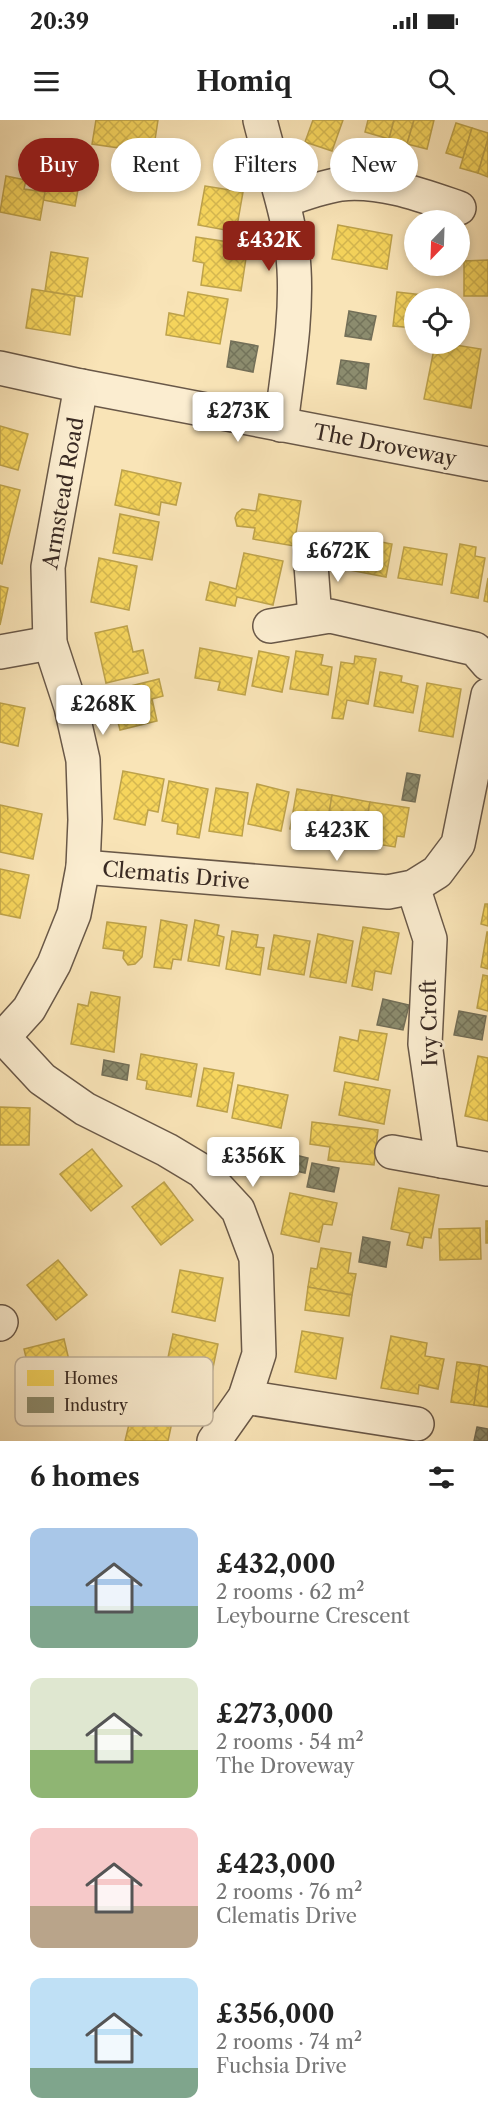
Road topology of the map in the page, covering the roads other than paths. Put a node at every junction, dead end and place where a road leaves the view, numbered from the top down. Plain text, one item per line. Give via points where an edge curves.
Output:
1 (260, 120) edge
2 (283, 201) junction
3 (438, 209) edge
4 (0, 368) edge
5 (81, 386) junction
6 (281, 425) junction
7 (488, 464) edge
8 (310, 552) dead end
9 (315, 618) junction
10 (270, 626) dead end
11 (50, 644) junction
12 (0, 651) edge
13 (488, 664) edge
14 (488, 695) edge
15 (84, 867) junction
16 (413, 887) junction
17 (2, 1039) edge
18 (392, 1152) dead end
19 (442, 1161) junction
20 (487, 1169) edge
21 (245, 1397) junction
22 (417, 1425) dead end
23 (372, 1429) edge
24 (214, 1441) edge

1 - 2 street
2 - 3 street via 340,184 359,184 389,186
2 - 6 street via 294,266 295,306
4 - 5 street, The Droveway
5 - 6 street, The Droveway
5 - 11 street, Armstead Road via 48,567
6 - 7 street, The Droveway
8 - 9 street
9 - 10 street
9 - 13 street via 330,616 476,649
11 - 12 street
11 - 15 street, Armstead Road via 71,707 82,760
14 - 16 street, Clematis Drive via 458,844 437,872
15 - 16 street, Clematis Drive via 388,892
15 - 17 street, Armstead Road via 74,914 54,964 29,1009
16 - 19 street, Ivy Croft via 430,939 425,1044
17 - 21 street via 42,1080 85,1109 202,1172 238,1210 256,1258 259,1306 259,1354
18 - 19 street
19 - 20 street
21 - 23 street
21 - 24 street
22 - 23 street

